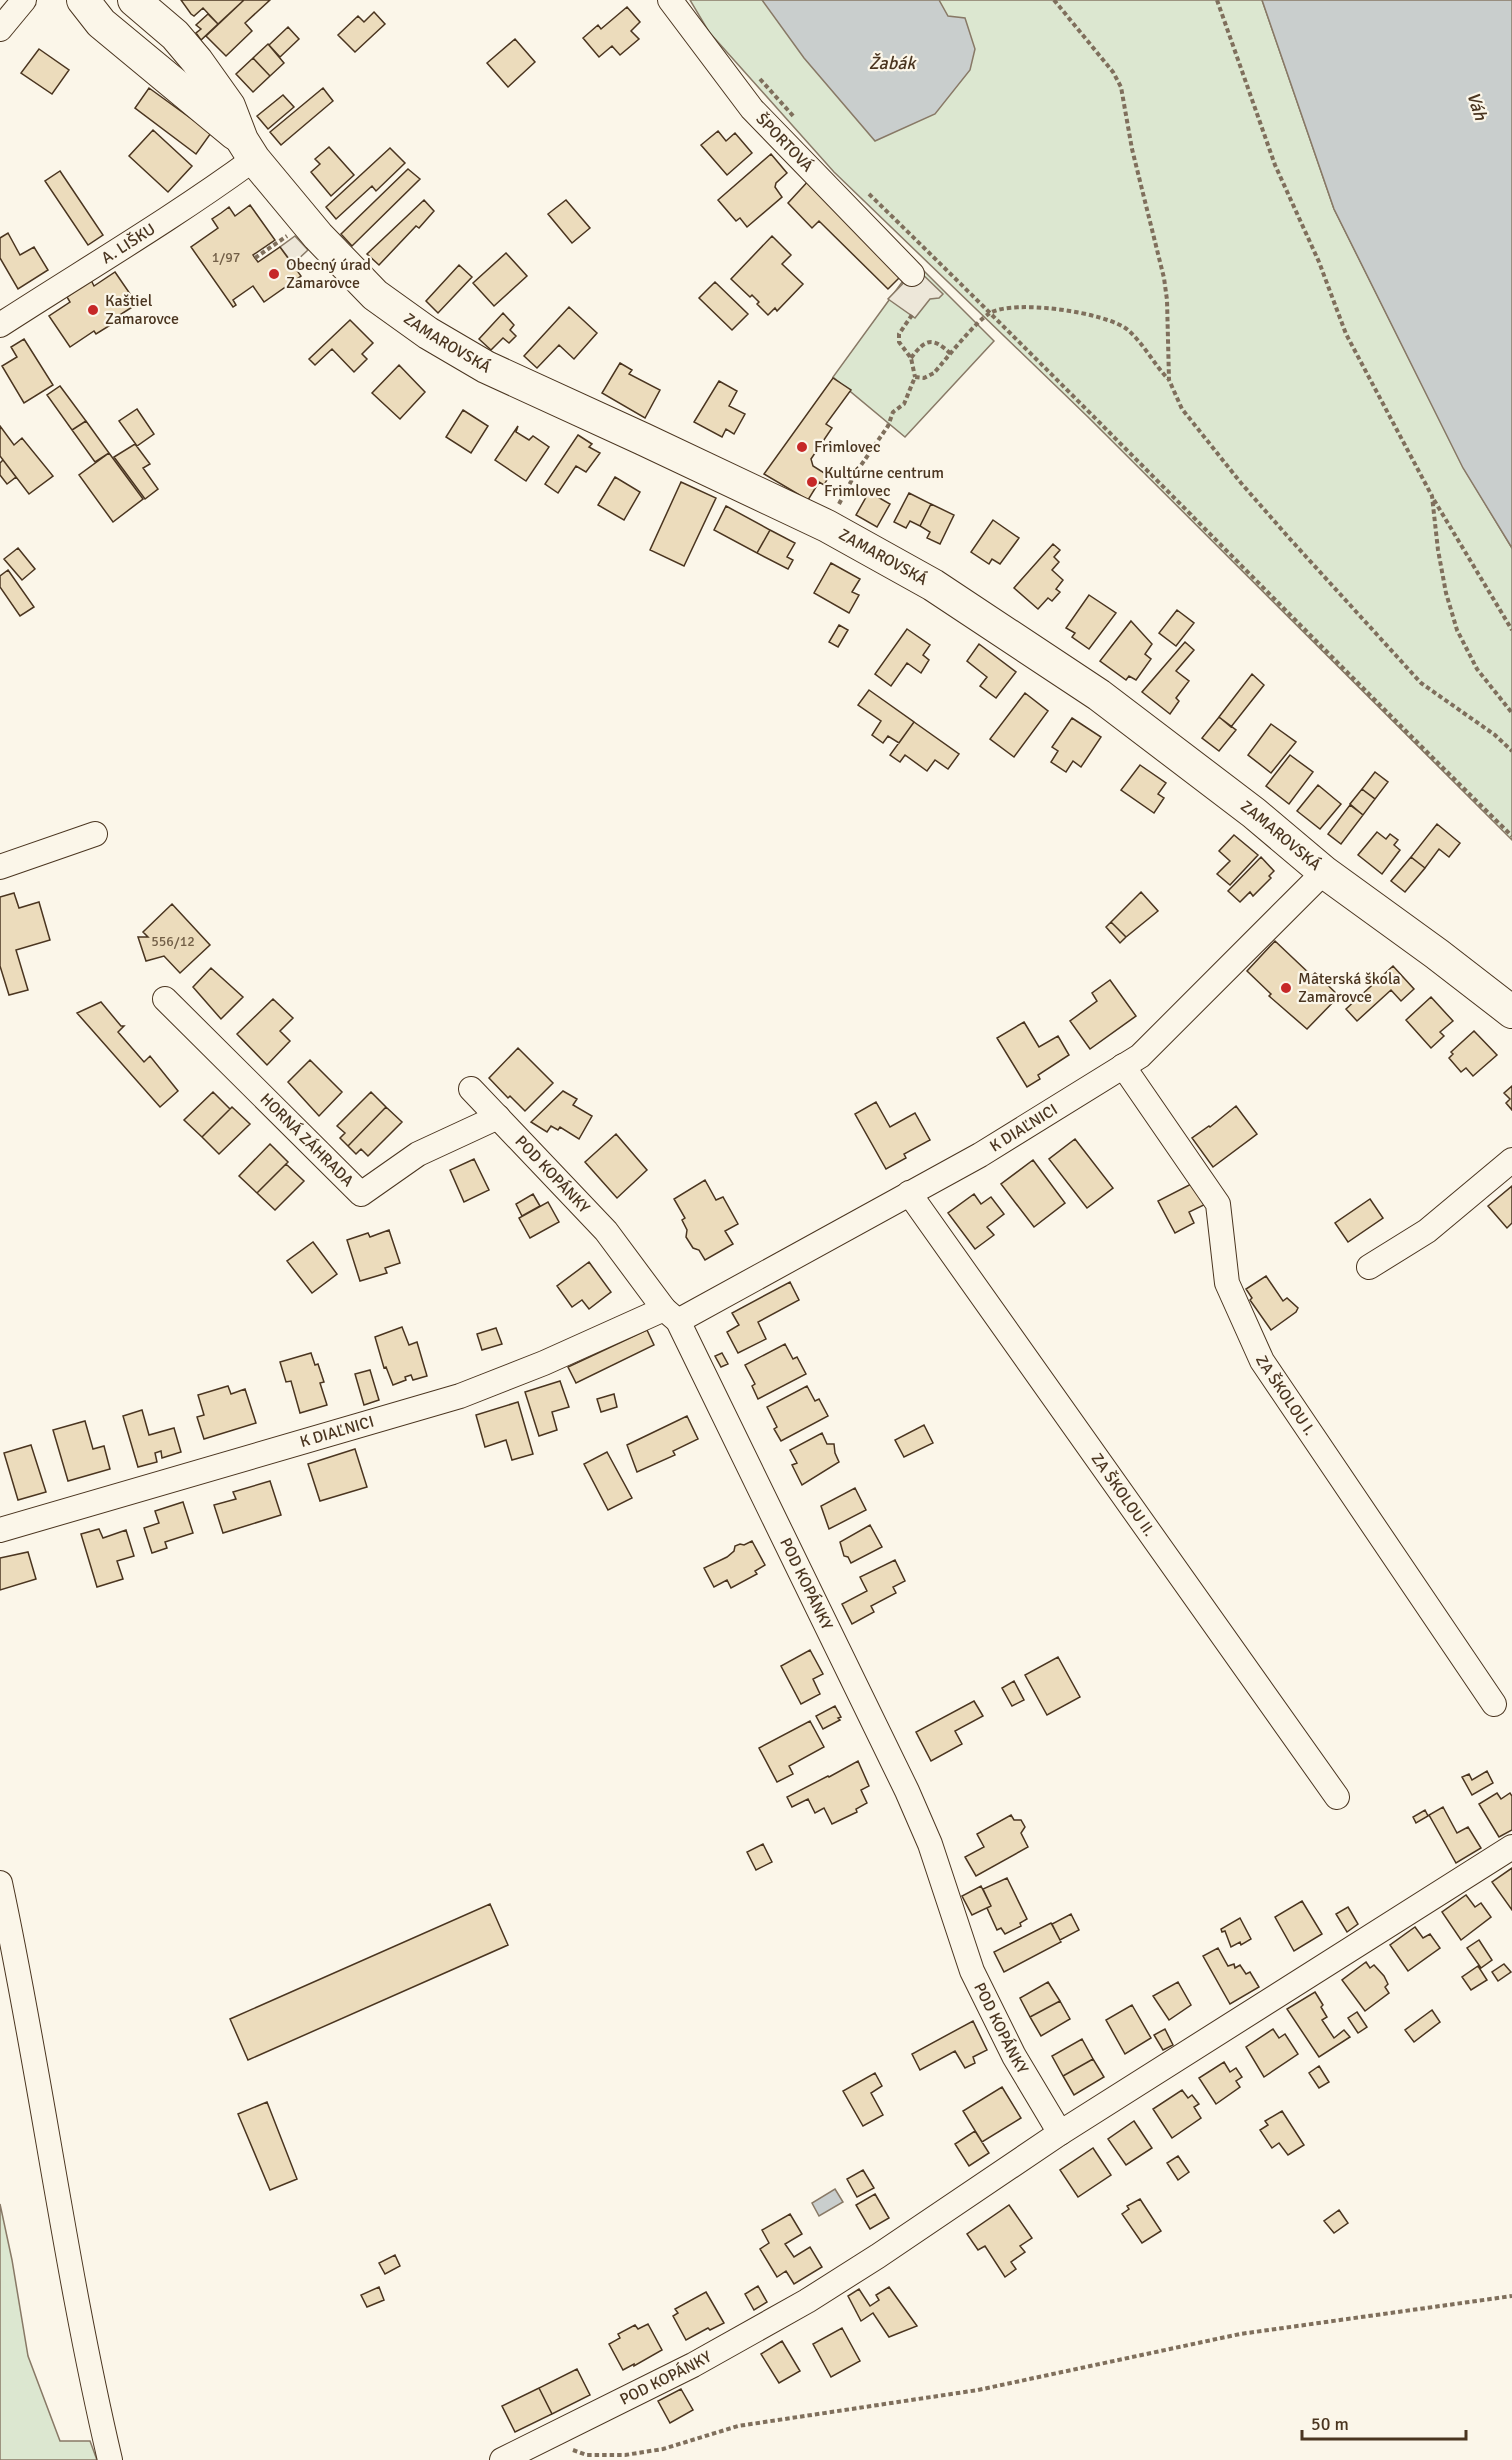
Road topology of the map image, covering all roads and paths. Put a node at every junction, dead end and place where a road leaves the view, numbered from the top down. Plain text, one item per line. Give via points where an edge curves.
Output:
1 (24, 0) edge
2 (83, 0) edge
3 (670, 0) edge
4 (1054, 0) edge
5 (1216, 0) edge
6 (145, 3) edge
7 (0, 29) edge
8 (756, 74) dead end
9 (802, 125) dead end
10 (248, 150) junction
11 (864, 189) dead end
12 (293, 232) dead end
13 (255, 258) dead end
14 (912, 274) dead end
15 (989, 313) junction
16 (912, 315) dead end
17 (0, 325) edge
18 (951, 354) junction
19 (911, 358) junction
20 (915, 377) junction
21 (1169, 380) junction
22 (1432, 496) junction
23 (836, 510) dead end
24 (1512, 630) edge
25 (1512, 713) edge
26 (1512, 751) edge
27 (95, 834) dead end
28 (1512, 836) edge
29 (0, 867) edge
30 (1324, 872) junction
31 (165, 999) dead end
32 (1512, 1012) edge
33 (1123, 1066) junction
34 (471, 1089) dead end
35 (498, 1117) junction
36 (1512, 1160) edge
37 (909, 1193) junction
38 (1369, 1267) dead end
39 (671, 1315) junction
40 (0, 1530) edge
41 (1494, 1704) dead end
42 (1337, 1797) dead end
43 (1512, 1847) edge
44 (0, 1882) edge
45 (1060, 2133) junction
46 (1512, 2296) edge
47 (541, 2440) junction
48 (110, 2460) edge
49 (502, 2460) edge

1 - 7 street
2 - 10 main road, ZAMAROVSKÁ via 101,23
3 - 14 street, ŠPORTOVÁ via 752,110
4 - 21 path via 1121,87 1164,278
5 - 22 path via 1275,165 1347,334
6 - 10 main road, ZAMAROVSKÁ via 197,61 229,106
8 - 9 path
10 - 17 street, A. LIŠKU via 145,235
10 - 30 main road, ZAMAROVSKÁ via 318,236 375,295 428,333 486,368 827,526 933,585 1099,695 1254,813
11 - 15 path
12 - 13 path
15 - 18 path
15 - 21 path via 1005,307 1026,307 1098,315 1115,321 1129,330
15 - 28 path
16 - 19 path via 899,334 899,342
18 - 19 path via 939,342 929,341
18 - 20 path via 934,373
19 - 20 path
20 - 23 path via 904,404 893,412
21 - 26 path via 1182,409 1241,483 1421,683
22 - 24 path
22 - 25 path via 1440,561 1457,630 1477,669
27 - 29 street
30 - 32 main road, ZAMAROVSKÁ
30 - 33 street, K DIAĽNICI via 1140,1056
31 - 35 street, HORNÁ ZÁHRADA via 361,1194 418,1154
33 - 37 street, K DIAĽNICI via 980,1155
33 - 41 street, ZA ŠKOLOU I. via 1218,1204 1227,1283 1262,1361
34 - 35 street, POD KOPÁNKY
35 - 39 street, POD KOPÁNKY via 606,1231
36 - 38 street via 1427,1231
37 - 39 street, K DIAĽNICI
37 - 42 street, ZA ŠKOLOU II.
39 - 40 street, K DIAĽNICI via 460,1396
39 - 45 street, POD KOPÁNKY via 906,1791 930,1844 972,1971 1014,2056
43 - 45 street, POD KOPÁNKY
44 - 48 street via 89,2372
45 - 47 street, POD KOPÁNKY via 807,2301 693,2365
46 - 47 path via 1240,2334 978,2390 738,2426 663,2449 625,2455 587,2455
47 - 49 street, POD KOPÁNKY

